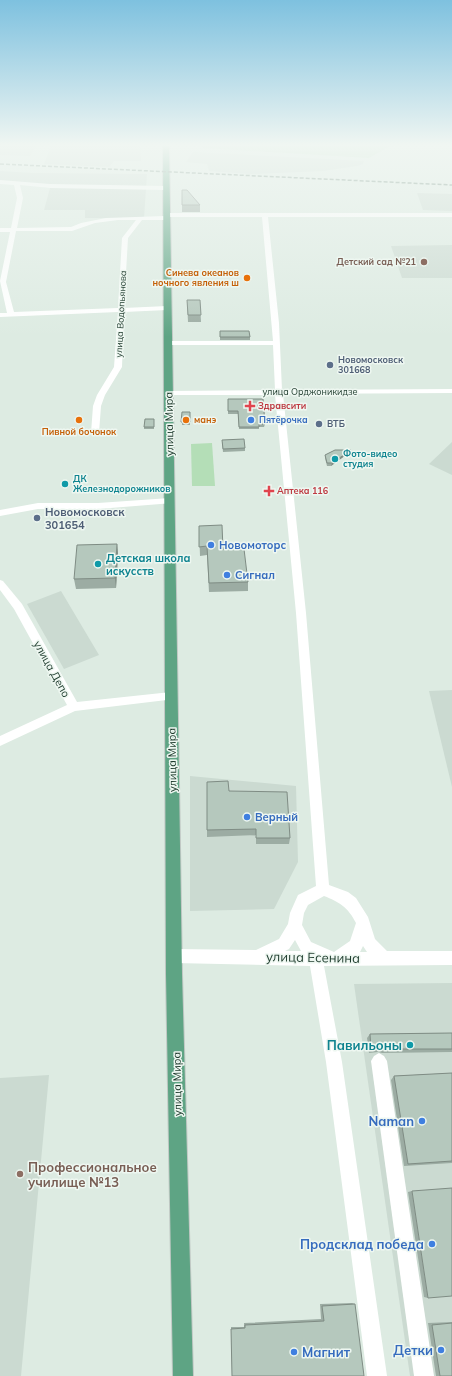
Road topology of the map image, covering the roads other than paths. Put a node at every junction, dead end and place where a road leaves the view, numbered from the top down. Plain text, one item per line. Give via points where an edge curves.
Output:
1 (19, 208) edge
2 (166, 208) edge
3 (265, 215) junction
4 (452, 215) edge
5 (166, 217) junction
6 (140, 219) junction
7 (0, 230) edge
8 (13, 230) junction
9 (2, 281) edge
10 (167, 308) junction
11 (121, 309) junction
12 (11, 314) junction
13 (0, 315) edge
14 (277, 343) junction
15 (168, 344) junction
16 (280, 391) junction
17 (452, 391) edge
18 (169, 393) junction
19 (95, 433) dead end
20 (170, 502) junction
21 (0, 513) edge
22 (0, 583) edge
23 (171, 696) junction
24 (74, 707) junction
25 (0, 741) edge
26 (323, 889) junction
27 (363, 922) junction
28 (295, 926) junction
29 (174, 956) junction
30 (259, 957) junction
31 (316, 958) junction
32 (384, 958) junction
33 (452, 958) edge
34 (335, 959) junction
35 (379, 1061) dead end
36 (183, 1376) edge
37 (377, 1376) edge
38 (424, 1376) edge

1 - 8 street
2 - 5 main road, улица Мира
3 - 4 street
3 - 5 street
3 - 14 street
5 - 6 street
5 - 10 main road, улица Мира
6 - 8 street via 111,219 79,225 72,229
6 - 11 street, улица Водопьянова via 125,238
7 - 8 street
8 - 9 street
9 - 12 street
10 - 11 street
10 - 15 main road, улица Мира
11 - 12 street
11 - 19 street, улица Водопьянова via 118,367 97,406
12 - 13 street
14 - 15 street
14 - 16 street
15 - 18 main road, улица Мира
16 - 17 street, улица Орджоникидзе
16 - 18 street, улица Орджоникидзе
16 - 26 street
18 - 20 main road, улица Мира
20 - 21 street via 38,506
20 - 23 main road, улица Мира
22 - 24 street, улица Депо via 18,607
23 - 24 street
23 - 29 main road, улица Мира
24 - 25 street, улица Депо
26 - 27 street via 350,900
26 - 28 street via 304,900 297,913
27 - 32 street via 369,943
27 - 34 street via 356,946
28 - 30 street via 284,944
28 - 34 street via 306,947
29 - 30 street, улица Есенина
29 - 36 main road, улица Мира
30 - 31 street, улица Есенина
31 - 34 street, улица Есенина
31 - 37 street via 334,1062
32 - 33 street, улица Есенина
32 - 34 street, улица Есенина
35 - 38 street

